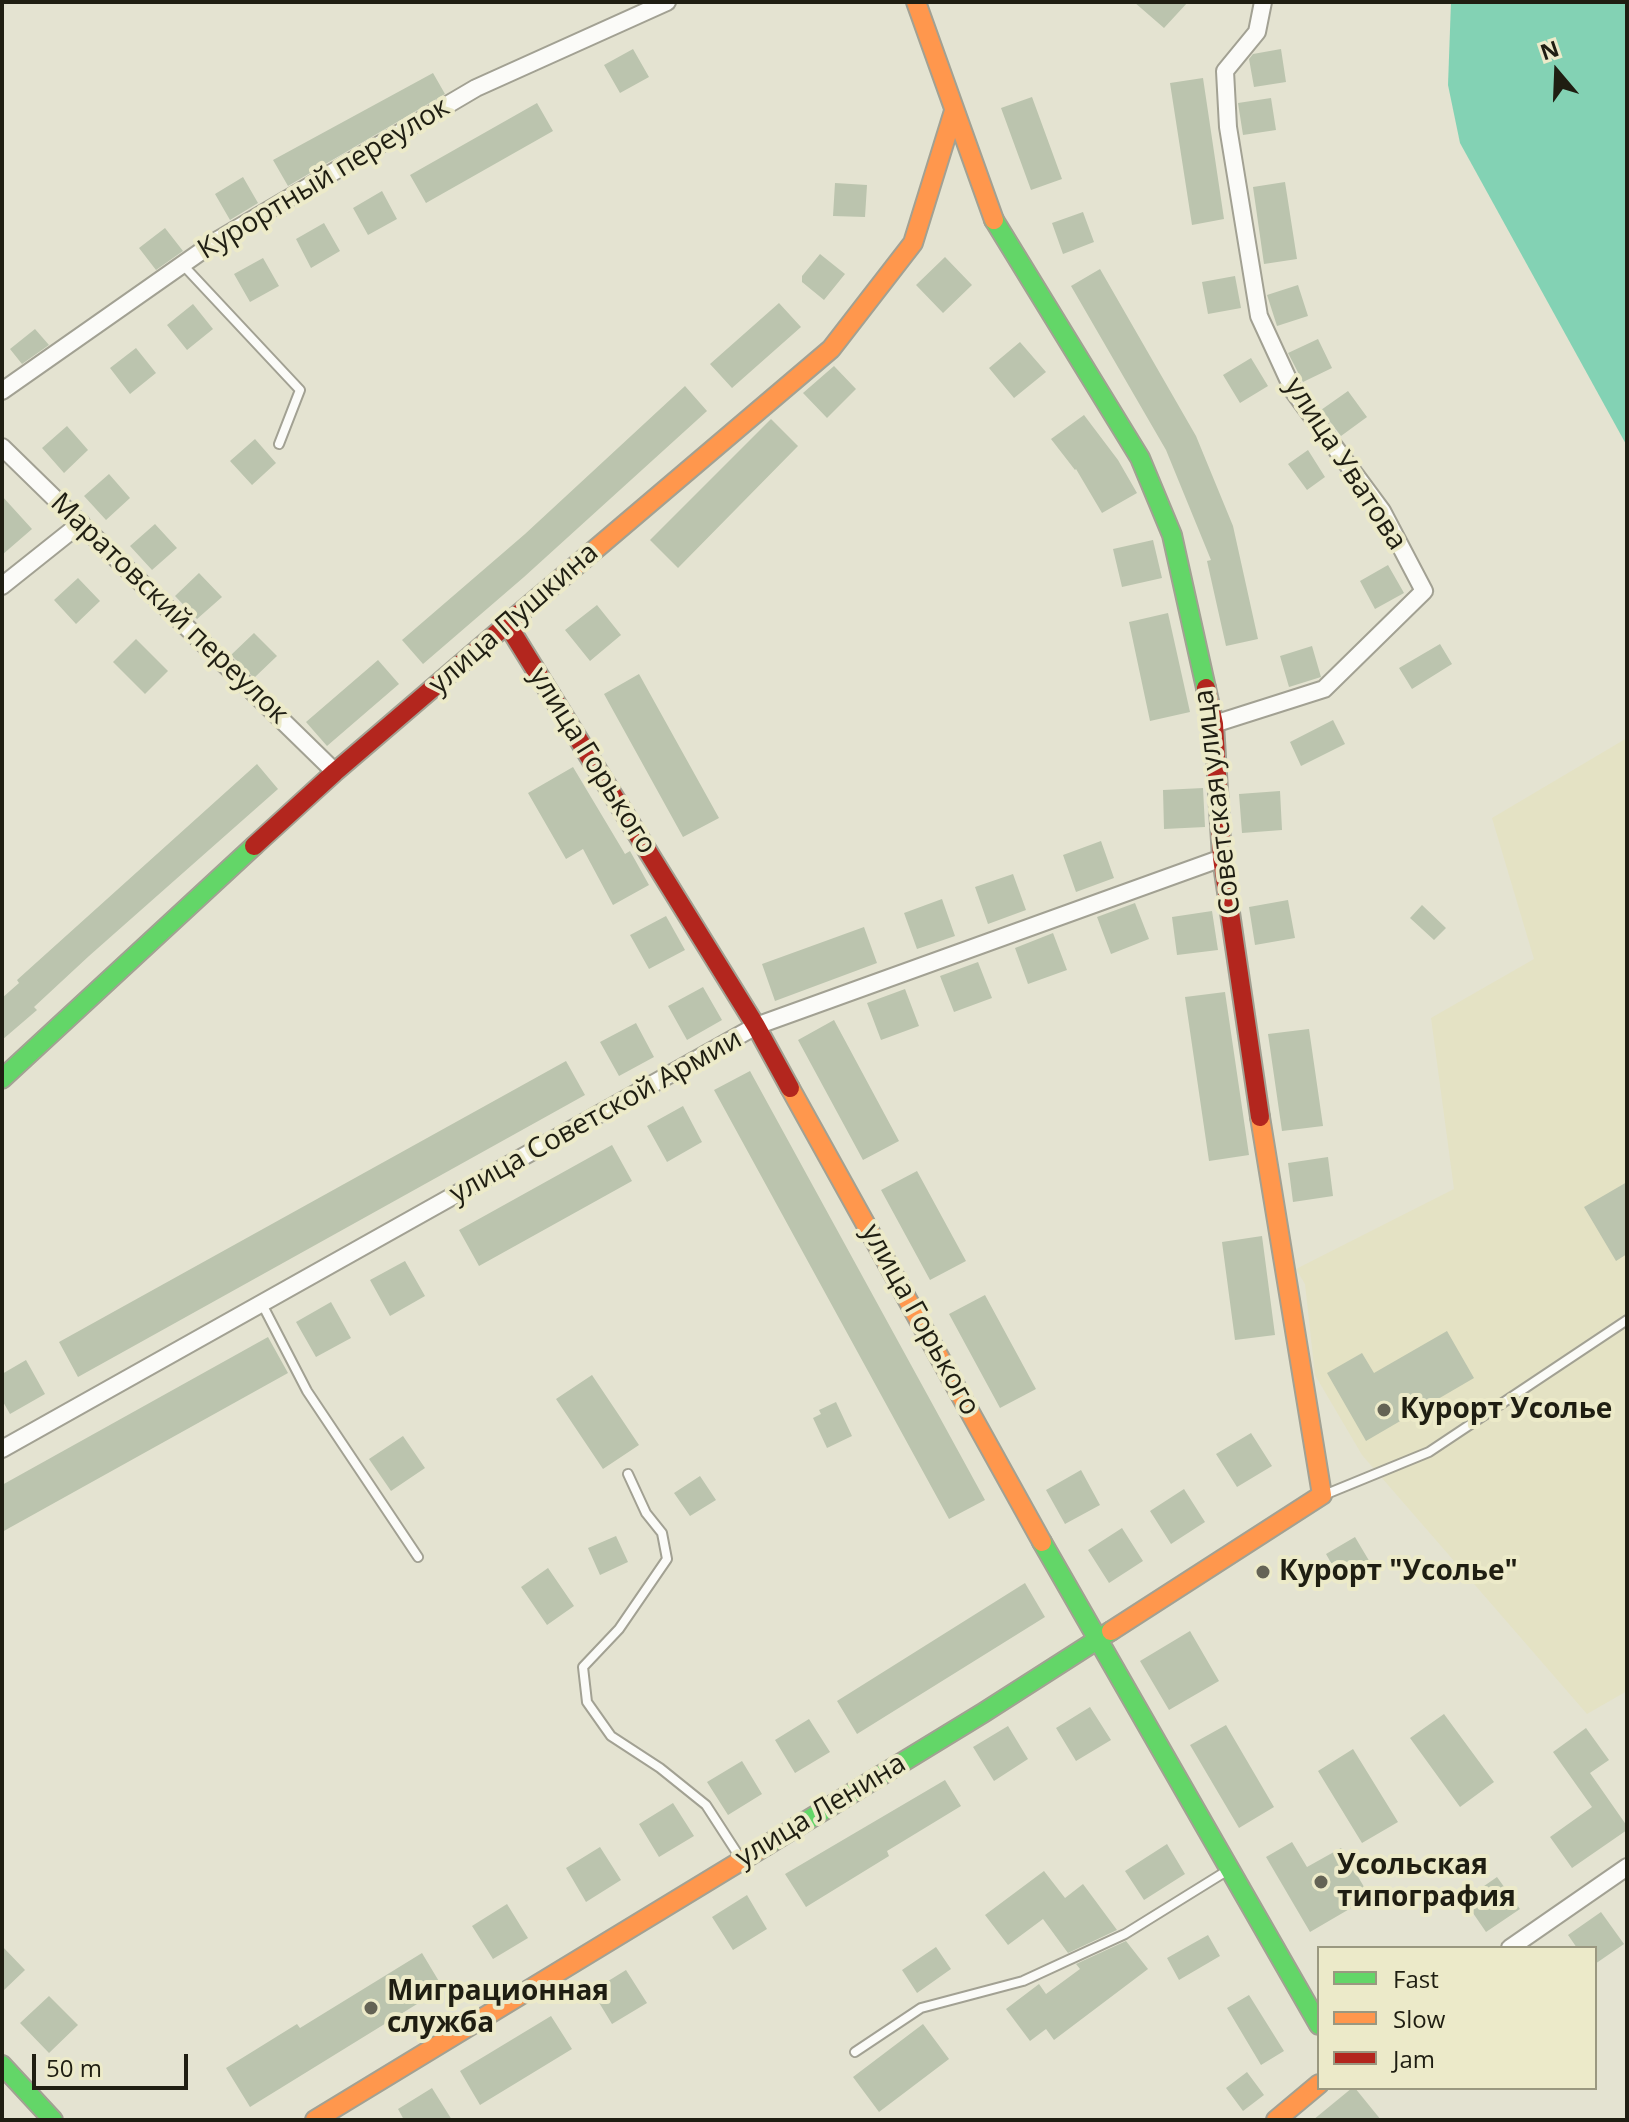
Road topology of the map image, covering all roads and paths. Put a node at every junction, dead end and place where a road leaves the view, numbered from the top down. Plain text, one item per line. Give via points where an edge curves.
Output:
1 (667, 2) edge
2 (916, 2) edge
3 (1263, 2) edge
4 (954, 111) junction
5 (183, 264) junction
6 (2, 391) edge
7 (279, 444) dead end
8 (2, 447) edge
9 (81, 523) junction
10 (2, 586) edge
11 (507, 624) junction
12 (1214, 724) junction
13 (335, 772) junction
14 (1222, 858) junction
15 (756, 1026) junction
16 (2, 1079) edge
17 (262, 1304) junction
18 (1627, 1320) edge
19 (2, 1449) edge
20 (628, 1474) dead end
21 (1322, 1495) junction
22 (418, 1557) dead end
23 (1096, 1639) junction
24 (741, 1860) junction
25 (1627, 1867) edge
26 (1230, 1870) junction
27 (1513, 1946) edge
28 (1317, 2022) edge
29 (855, 2052) dead end
30 (2, 2065) edge
31 (1317, 2086) edge
32 (53, 2120) edge
33 (315, 2120) edge
34 (1276, 2120) edge

1 - 5 street, Курортный переулок via 476,88
2 - 4 street, Советская улица
3 - 12 street, улица Уватова via 1257,32 1225,71 1228,127 1259,316 1294,392 1382,511 1424,591 1324,689
4 - 11 street, улица Пушкина via 913,243 831,349
4 - 12 street, Советская улица via 994,219 1140,458 1172,535
5 - 6 street, Курортный переулок
5 - 7 lane via 300,390
8 - 9 street, Маратовский переулок
9 - 10 street
9 - 13 street, Маратовский переулок
11 - 13 street, улица Пушкина
11 - 15 street, улица Горького
12 - 14 street, Советская улица
13 - 16 street, улица Пушкина
14 - 15 street, улица Советской Армии
14 - 21 street, Советская улица
15 - 17 street, улица Советской Армии
15 - 23 street, улица Горького
17 - 19 street, улица Советской Армии
17 - 22 lane via 307,1391
18 - 21 lane via 1429,1452
20 - 24 lane via 662,1533 667,1559 619,1629 583,1667 587,1702 611,1736 706,1805
21 - 23 street, улица Ленина
23 - 24 street, улица Ленина
23 - 26 street, улица Горького
24 - 33 street, улица Ленина
25 - 27 street
26 - 28 street, улица Горького
26 - 29 lane via 1125,1934 1023,1981 921,2008
30 - 32 street
31 - 34 street

